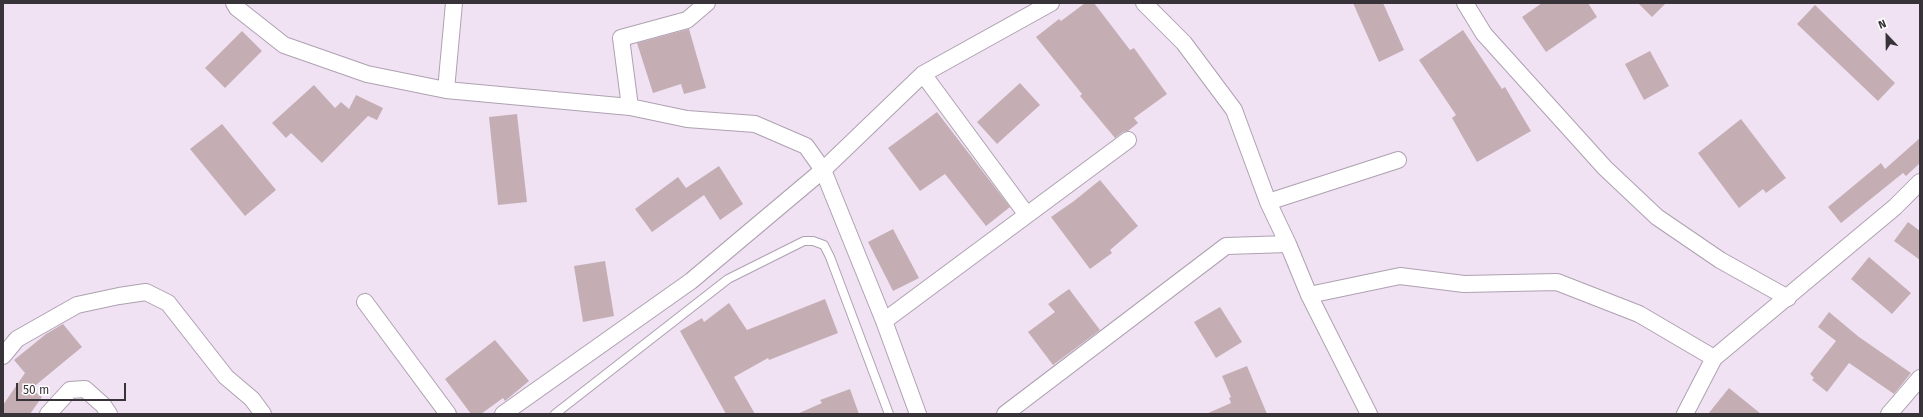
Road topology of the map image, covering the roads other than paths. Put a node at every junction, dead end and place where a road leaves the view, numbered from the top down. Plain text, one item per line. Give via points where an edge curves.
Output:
1 (234, 3) edge
2 (454, 3) edge
3 (707, 3) edge
4 (1052, 3) edge
5 (1144, 3) edge
6 (1465, 3) edge
7 (923, 74) junction
8 (446, 90) junction
9 (630, 107) junction
10 (1128, 140) dead end
11 (1398, 160) dead end
12 (823, 170) junction
13 (1920, 182) edge
14 (1268, 202) junction
15 (1028, 215) junction
16 (1288, 244) junction
17 (1309, 295) junction
18 (1788, 298) junction
19 (365, 302) dead end
20 (884, 321) junction
21 (3, 356) edge
22 (1714, 358) junction
23 (1920, 378) edge
24 (48, 414) edge
25 (109, 414) edge
26 (263, 414) edge
27 (448, 414) edge
28 (503, 414) edge
29 (555, 414) edge
30 (889, 414) edge
31 (918, 414) edge
32 (1005, 414) edge
33 (1369, 414) edge
34 (1685, 414) edge
35 (1889, 414) edge

1 - 8 street via 284,46 368,74
2 - 8 street
3 - 9 street via 687,20 621,38
4 - 7 street
5 - 14 street via 1184,43 1234,110
6 - 18 street via 1490,40 1605,168 1657,217 1720,260
7 - 12 street
7 - 15 street
8 - 9 street
9 - 12 street via 687,119 755,124 806,146
10 - 15 street
11 - 14 street
12 - 20 street
12 - 28 street via 691,280
13 - 18 street via 1895,207
14 - 16 street
15 - 20 street
16 - 17 street
16 - 32 street via 1226,246
17 - 22 street via 1400,276 1464,284 1557,282 1639,314
17 - 33 street
18 - 22 street
19 - 27 street
20 - 31 street
21 - 26 street via 17,339 77,305 146,292 168,303 226,377 252,399
22 - 34 street
23 - 35 street
24 - 25 street via 70,390 85,389
29 - 30 lane via 728,279 804,241 824,246 830,257

